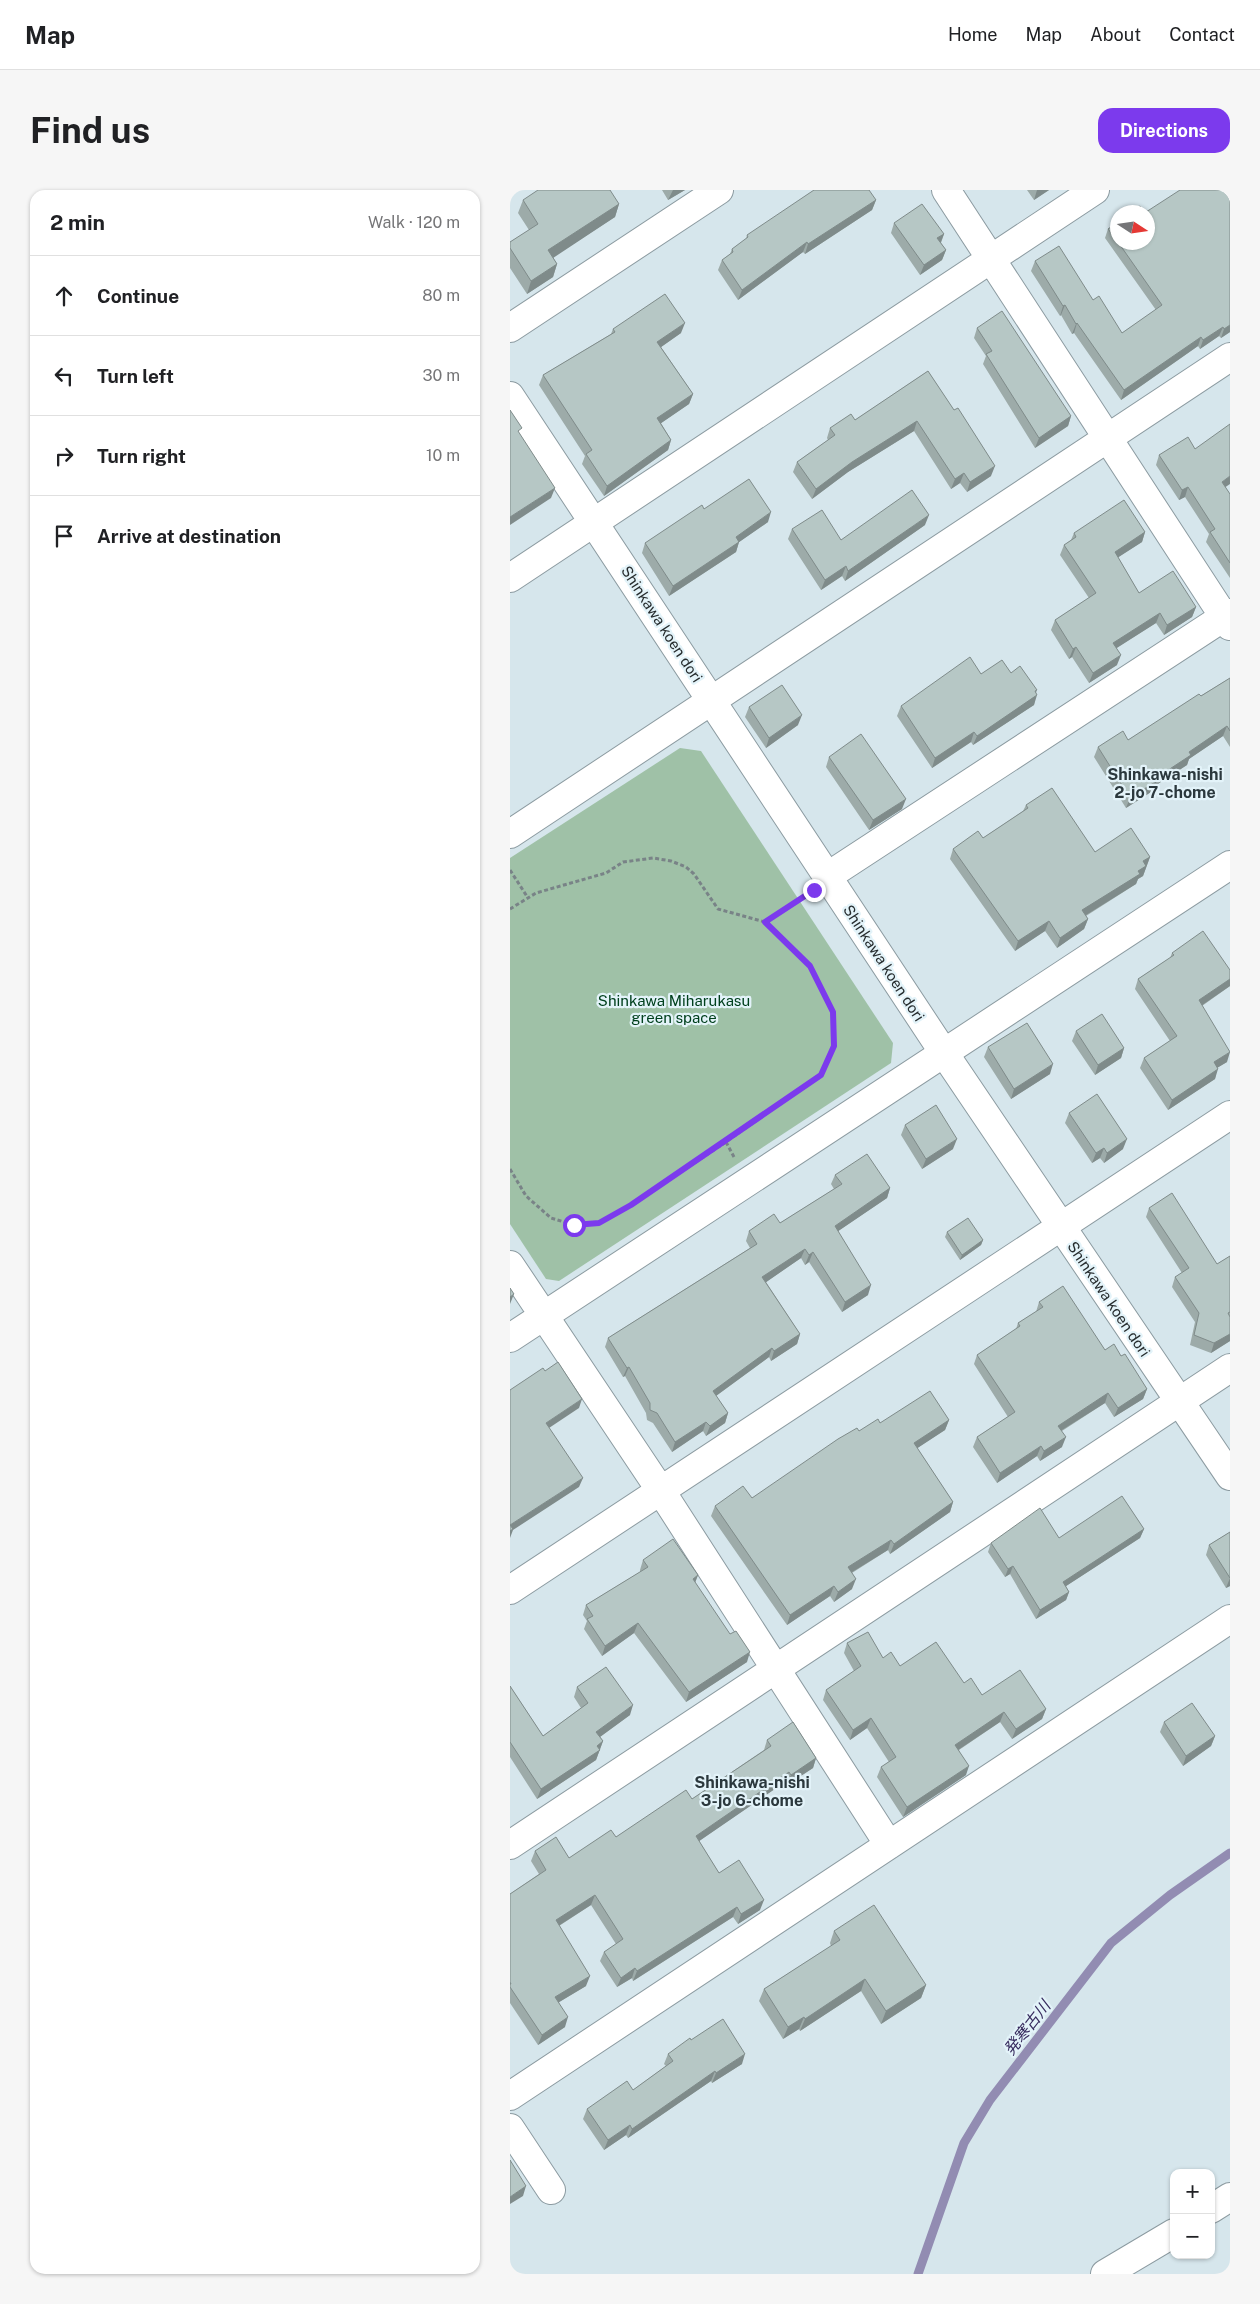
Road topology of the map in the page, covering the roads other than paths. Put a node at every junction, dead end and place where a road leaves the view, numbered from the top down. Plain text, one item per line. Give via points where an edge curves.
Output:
1 (719, 190) edge
2 (946, 190) edge
3 (1095, 190) edge
4 (990, 259) junction
5 (510, 328) edge
6 (1230, 357) edge
7 (510, 396) edge
8 (1106, 438) junction
9 (594, 522) junction
10 (510, 578) edge
11 (1228, 619) edge
12 (711, 700) junction
13 (510, 834) edge
14 (1230, 865) edge
15 (821, 883) junction
16 (944, 1053) junction
17 (1230, 1115) edge
18 (1059, 1226) junction
19 (510, 1265) edge
20 (544, 1315) junction
21 (510, 1338) edge
22 (1230, 1368) edge
23 (1178, 1400) junction
24 (1230, 1476) edge
25 (661, 1491) junction
26 (510, 1590) edge
27 (1230, 1619) edge
28 (776, 1668) junction
29 (510, 1845) edge
30 (889, 1845) junction
31 (510, 2096) edge
32 (510, 2128) edge
33 (551, 2190) dead end
34 (1230, 2197) edge
35 (1215, 2206) edge
36 (1170, 2235) edge
37 (1105, 2274) edge

1 - 5 street
2 - 4 street
3 - 4 street
4 - 8 street
4 - 9 street
6 - 8 street
7 - 9 street, Shinkawa koen dori
8 - 11 street
8 - 12 street
9 - 10 street
9 - 12 street, Shinkawa koen dori
11 - 15 street
12 - 13 street
12 - 15 street, Shinkawa koen dori
14 - 16 street
15 - 16 street, Shinkawa koen dori
16 - 18 street, Shinkawa koen dori
16 - 20 street
17 - 18 street
18 - 23 street, Shinkawa koen dori
18 - 25 street
19 - 20 street
20 - 21 street
20 - 25 street
22 - 23 street
23 - 24 street, Shinkawa koen dori
23 - 28 street
25 - 26 street
25 - 28 street
27 - 30 street
28 - 29 street
28 - 30 street
30 - 31 street
32 - 33 street
34 - 35 street
36 - 37 street

